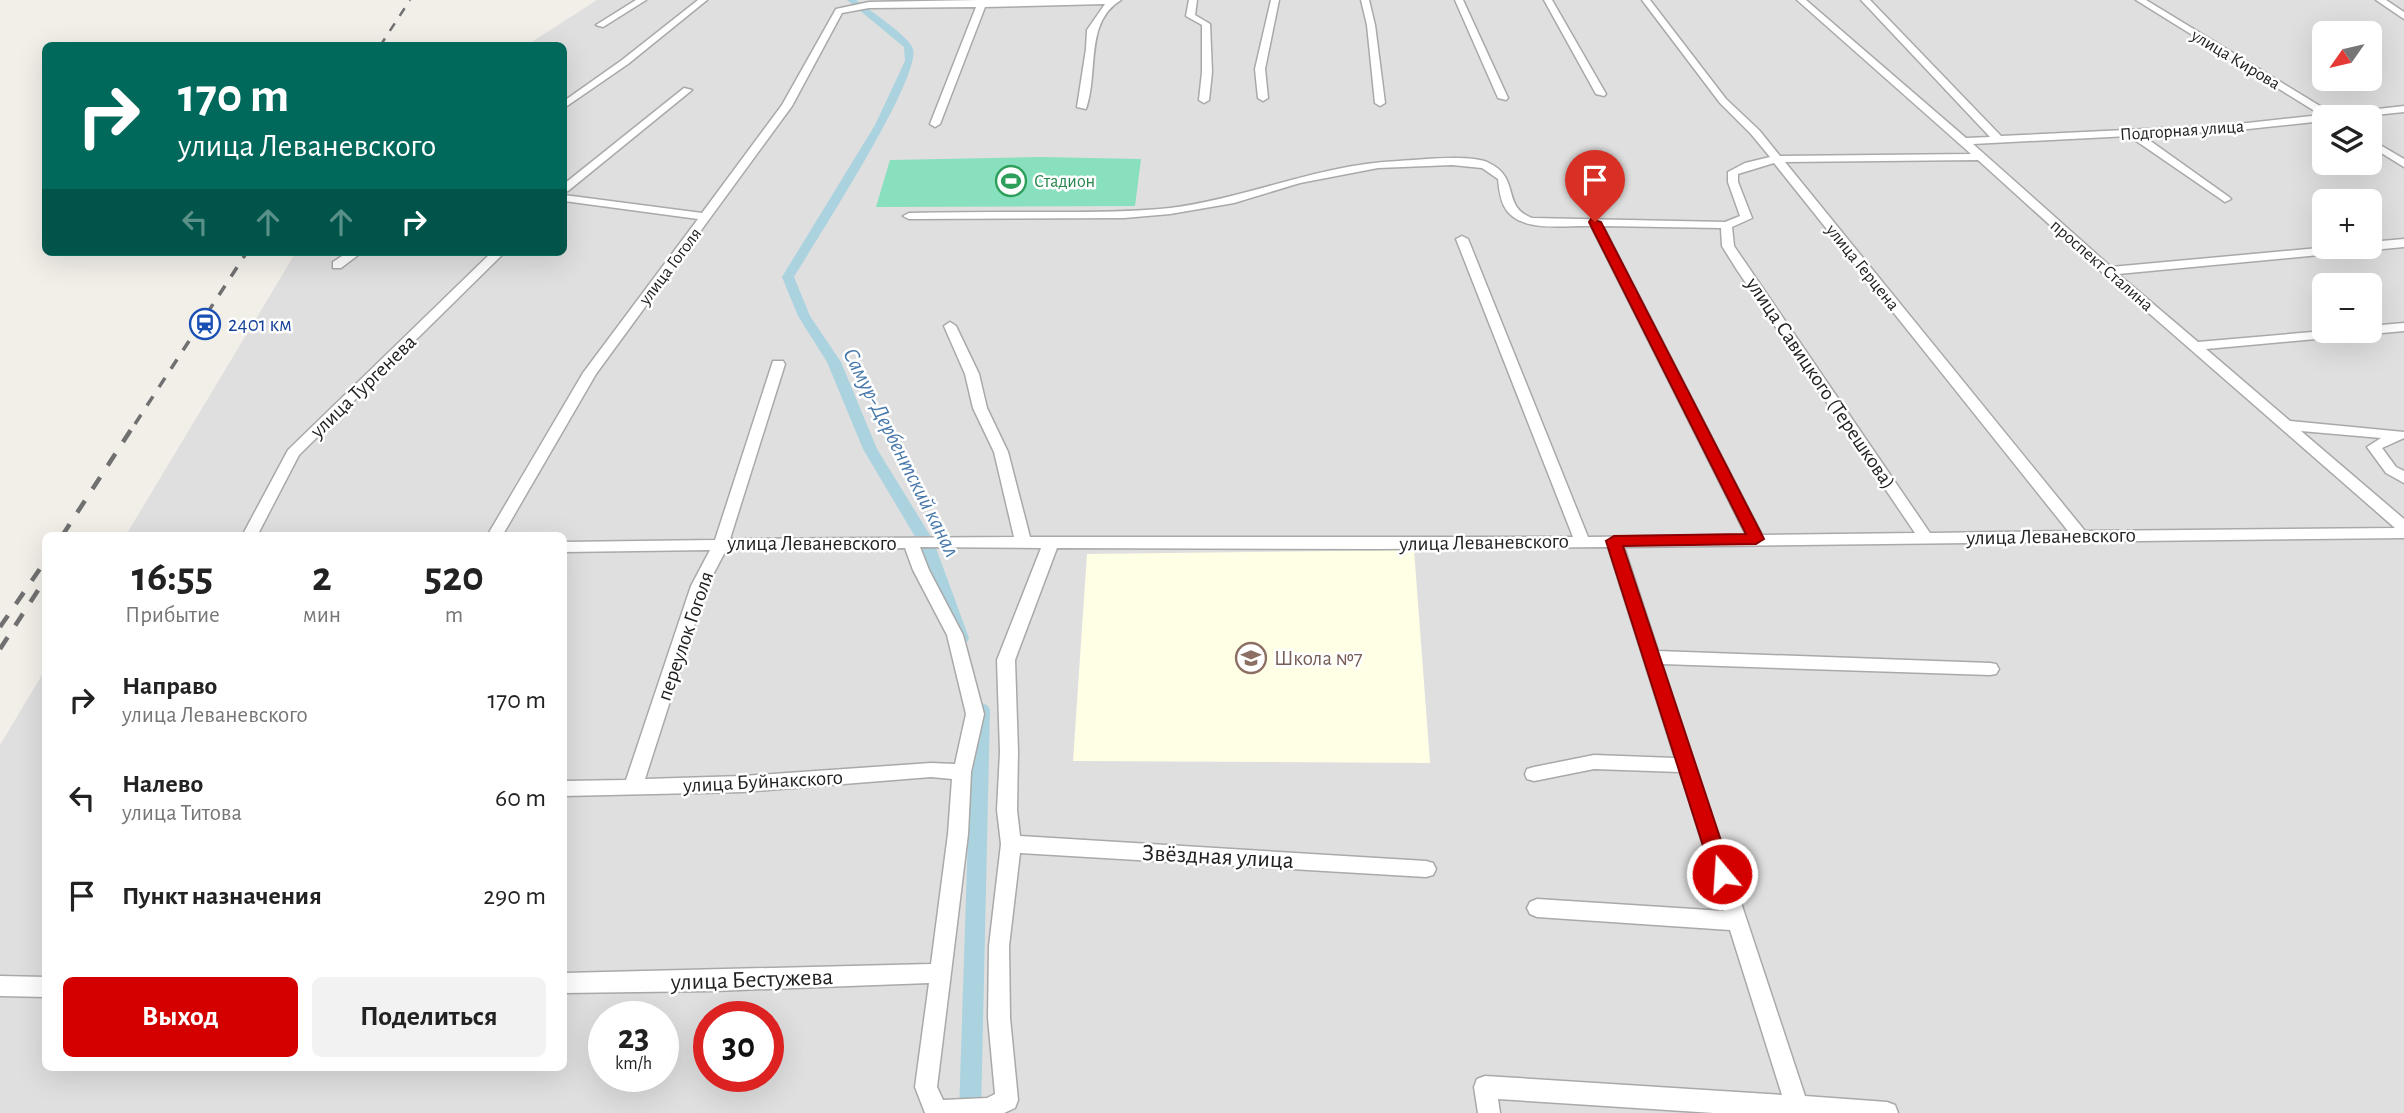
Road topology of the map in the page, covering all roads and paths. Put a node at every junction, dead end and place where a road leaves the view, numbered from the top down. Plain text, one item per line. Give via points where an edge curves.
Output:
1 (642, 0) edge
2 (703, 0) edge
3 (1193, 0) edge
4 (1275, 0) edge
5 (1365, 0) edge
6 (1459, 0) edge
7 (1548, 0) edge
8 (1646, 0) edge
9 (1801, 0) edge
10 (1865, 0) edge
11 (2140, 0) edge
12 (2380, 0) edge
13 (1114, 1) edge
14 (982, 2) edge
15 (2404, 16) edge
16 (600, 25) dead end
17 (687, 90) dead end
18 (1601, 94) dead end
19 (1264, 98) dead end
20 (1503, 98) dead end
21 (1204, 100) dead end
22 (567, 103) edge
23 (1380, 103) dead end
24 (2312, 105) edge
25 (1082, 107) dead end
26 (2404, 109) edge
27 (2382, 111) edge
28 (2312, 118) edge
29 (935, 124) dead end
30 (2132, 134) junction
31 (1960, 138) junction
32 (1998, 139) junction
33 (2382, 150) edge
34 (1981, 157) junction
35 (1777, 159) junction
36 (2404, 164) edge
37 (567, 187) edge
38 (567, 198) edge
39 (2225, 199) dead end
40 (909, 216) dead end
41 (707, 217) junction
42 (1595, 222) junction
43 (1726, 225) junction
44 (1462, 239) dead end
45 (2404, 243) edge
46 (2382, 245) edge
47 (2312, 252) edge
48 (350, 256) edge
49 (495, 256) edge
50 (337, 265) dead end
51 (2108, 271) junction
52 (950, 326) dead end
53 (2404, 327) edge
54 (2382, 329) edge
55 (2312, 336) edge
56 (2194, 346) junction
57 (778, 364) dead end
58 (2287, 425) junction
59 (2401, 435) edge
60 (2404, 478) edge
61 (2404, 527) edge
62 (251, 532) edge
63 (496, 532) edge
64 (2404, 533) edge
65 (2080, 536) junction
66 (1926, 538) junction
67 (1756, 539) junction
68 (1582, 541) junction
69 (1614, 541) junction
70 (921, 542) junction
71 (1051, 543) junction
72 (720, 544) junction
73 (1023, 544) junction
74 (567, 547) edge
75 (1651, 657) junction
76 (1990, 669) dead end
77 (1685, 765) junction
78 (962, 772) junction
79 (1534, 774) dead end
80 (633, 788) junction
81 (567, 789) edge
82 (1011, 845) junction
83 (1426, 869) dead end
84 (1537, 908) dead end
85 (1737, 921) junction
86 (940, 974) junction
87 (567, 983) edge
88 (0, 986) edge
89 (42, 986) edge
90 (1797, 1106) junction
91 (943, 1112) edge
92 (1489, 1113) edge
93 (1887, 1113) edge

1 - 16 street
2 - 22 street
3 - 21 street via 1190,16 1206,24
4 - 19 street via 1260,69
5 - 23 street
6 - 20 street
7 - 18 street
8 - 35 street, улица Герцена via 1723,101
9 - 31 street, проспект Сталина
10 - 32 street
11 - 24 street, улица Кирова
12 - 15 street
13 - 14 street
13 - 25 street via 1091,30
14 - 29 street
14 - 41 street, улица Гоголя via 840,8 787,106
17 - 37 street
26 - 27 street, Подгорная улица
28 - 30 street, Подгорная улица
30 - 32 street, Подгорная улица
30 - 39 street
31 - 32 street, Подгорная улица
31 - 34 street, проспект Сталина
33 - 36 street
34 - 35 street
34 - 51 street, проспект Сталина
35 - 43 street via 1733,172 1732,182 1746,218
35 - 65 street, улица Герцена
38 - 41 street
40 - 42 street via 1170,211 1234,200 1363,166 1452,162 1485,165 1503,178 1510,210 1518,217
41 - 63 street, улица Гоголя via 590,373
42 - 43 street
42 - 67 street
43 - 66 street, улица Савицкого (Терешкова) via 1728,246 1743,270
44 - 68 street
45 - 46 street
47 - 51 street
48 - 50 street
49 - 62 street, улица Тургенева via 293,453
51 - 56 street, проспект Сталина
52 - 73 street via 1001,452
53 - 54 street
55 - 56 street
56 - 58 street, проспект Сталина
57 - 72 street, переулок Гоголя
58 - 59 street
58 - 61 street, проспект Сталина
59 - 60 street via 2374,447 2391,470
64 - 65 street, улица Леваневского
65 - 66 street, улица Леваневского
66 - 67 street, улица Леваневского
67 - 69 street, улица Леваневского
68 - 69 street, улица Леваневского
68 - 71 street, улица Леваневского
69 - 75 street
70 - 72 street, улица Леваневского
70 - 73 street, улица Леваневского
70 - 78 street via 921,570 955,635 975,714
71 - 73 street, улица Леваневского
71 - 82 street via 1006,660
72 - 74 street, улица Леваневского
72 - 80 street, переулок Гоголя via 699,586
75 - 76 street
75 - 77 street
77 - 79 street via 1594,762
77 - 85 street
78 - 80 street, улица Буйнакского via 931,770
78 - 86 street
80 - 81 street, улица Буйнакского
82 - 83 street, Звёздная улица
82 - 91 street via 999,946 999,1018 1007,1100 988,1109
84 - 85 street
85 - 90 street
86 - 87 street, улица Бестужева
86 - 91 street via 926,1087 933,1106
88 - 89 street
90 - 92 street via 1485,1087
90 - 93 street

